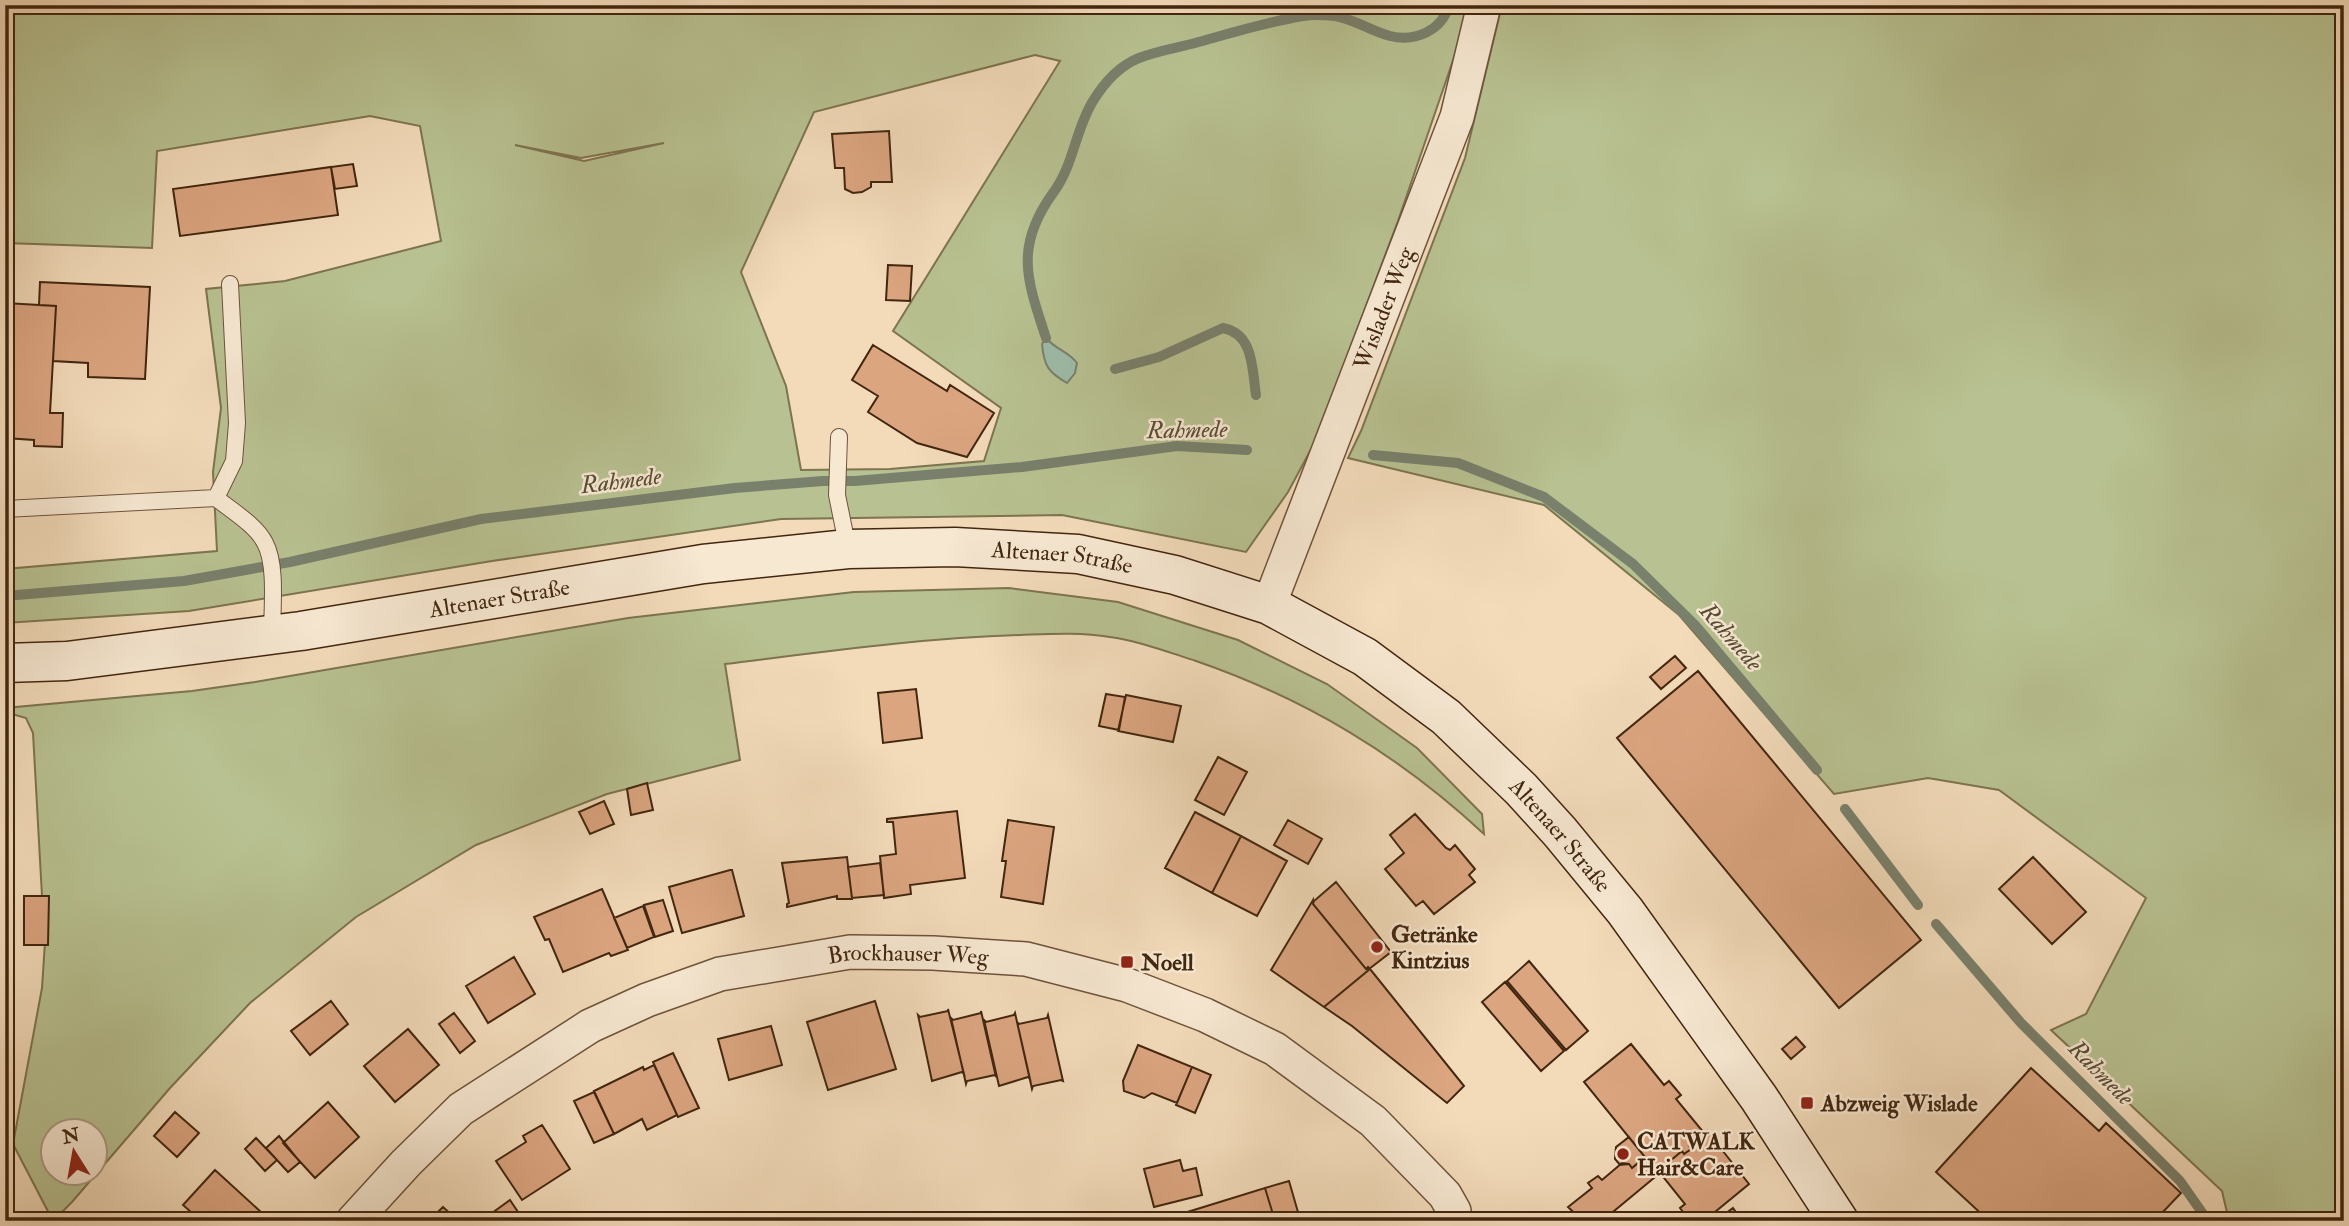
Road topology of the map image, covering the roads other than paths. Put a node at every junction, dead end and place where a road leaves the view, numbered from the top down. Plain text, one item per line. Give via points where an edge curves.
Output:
1 (1484, 5) edge
2 (230, 284) dead end
3 (839, 437) dead end
4 (216, 498) junction
5 (5, 509) edge
6 (848, 549) junction
7 (1269, 605) junction
8 (272, 635) junction
9 (5, 663) edge
10 (353, 1221) edge
11 (1455, 1221) edge
12 (1839, 1221) edge

1 - 7 street, Wislader Weg via 1457,117
2 - 4 lane via 237,424 234,461
3 - 6 lane via 837,495
4 - 5 lane
4 - 8 lane via 265,541 271,568
6 - 7 main road, Altenaer Straße via 955,547 1078,554 1175,575
6 - 8 main road, Altenaer Straße via 703,564
7 - 12 main road, Altenaer Straße via 1365,657 1447,717 1521,789 1625,911 1759,1098
8 - 9 main road, Altenaer Straße via 67,661
10 - 11 street, Brockhauser Weg via 461,1109 590,1026 720,974 850,952 1026,959 1127,985 1205,1015 1275,1049 1373,1121 1445,1195

